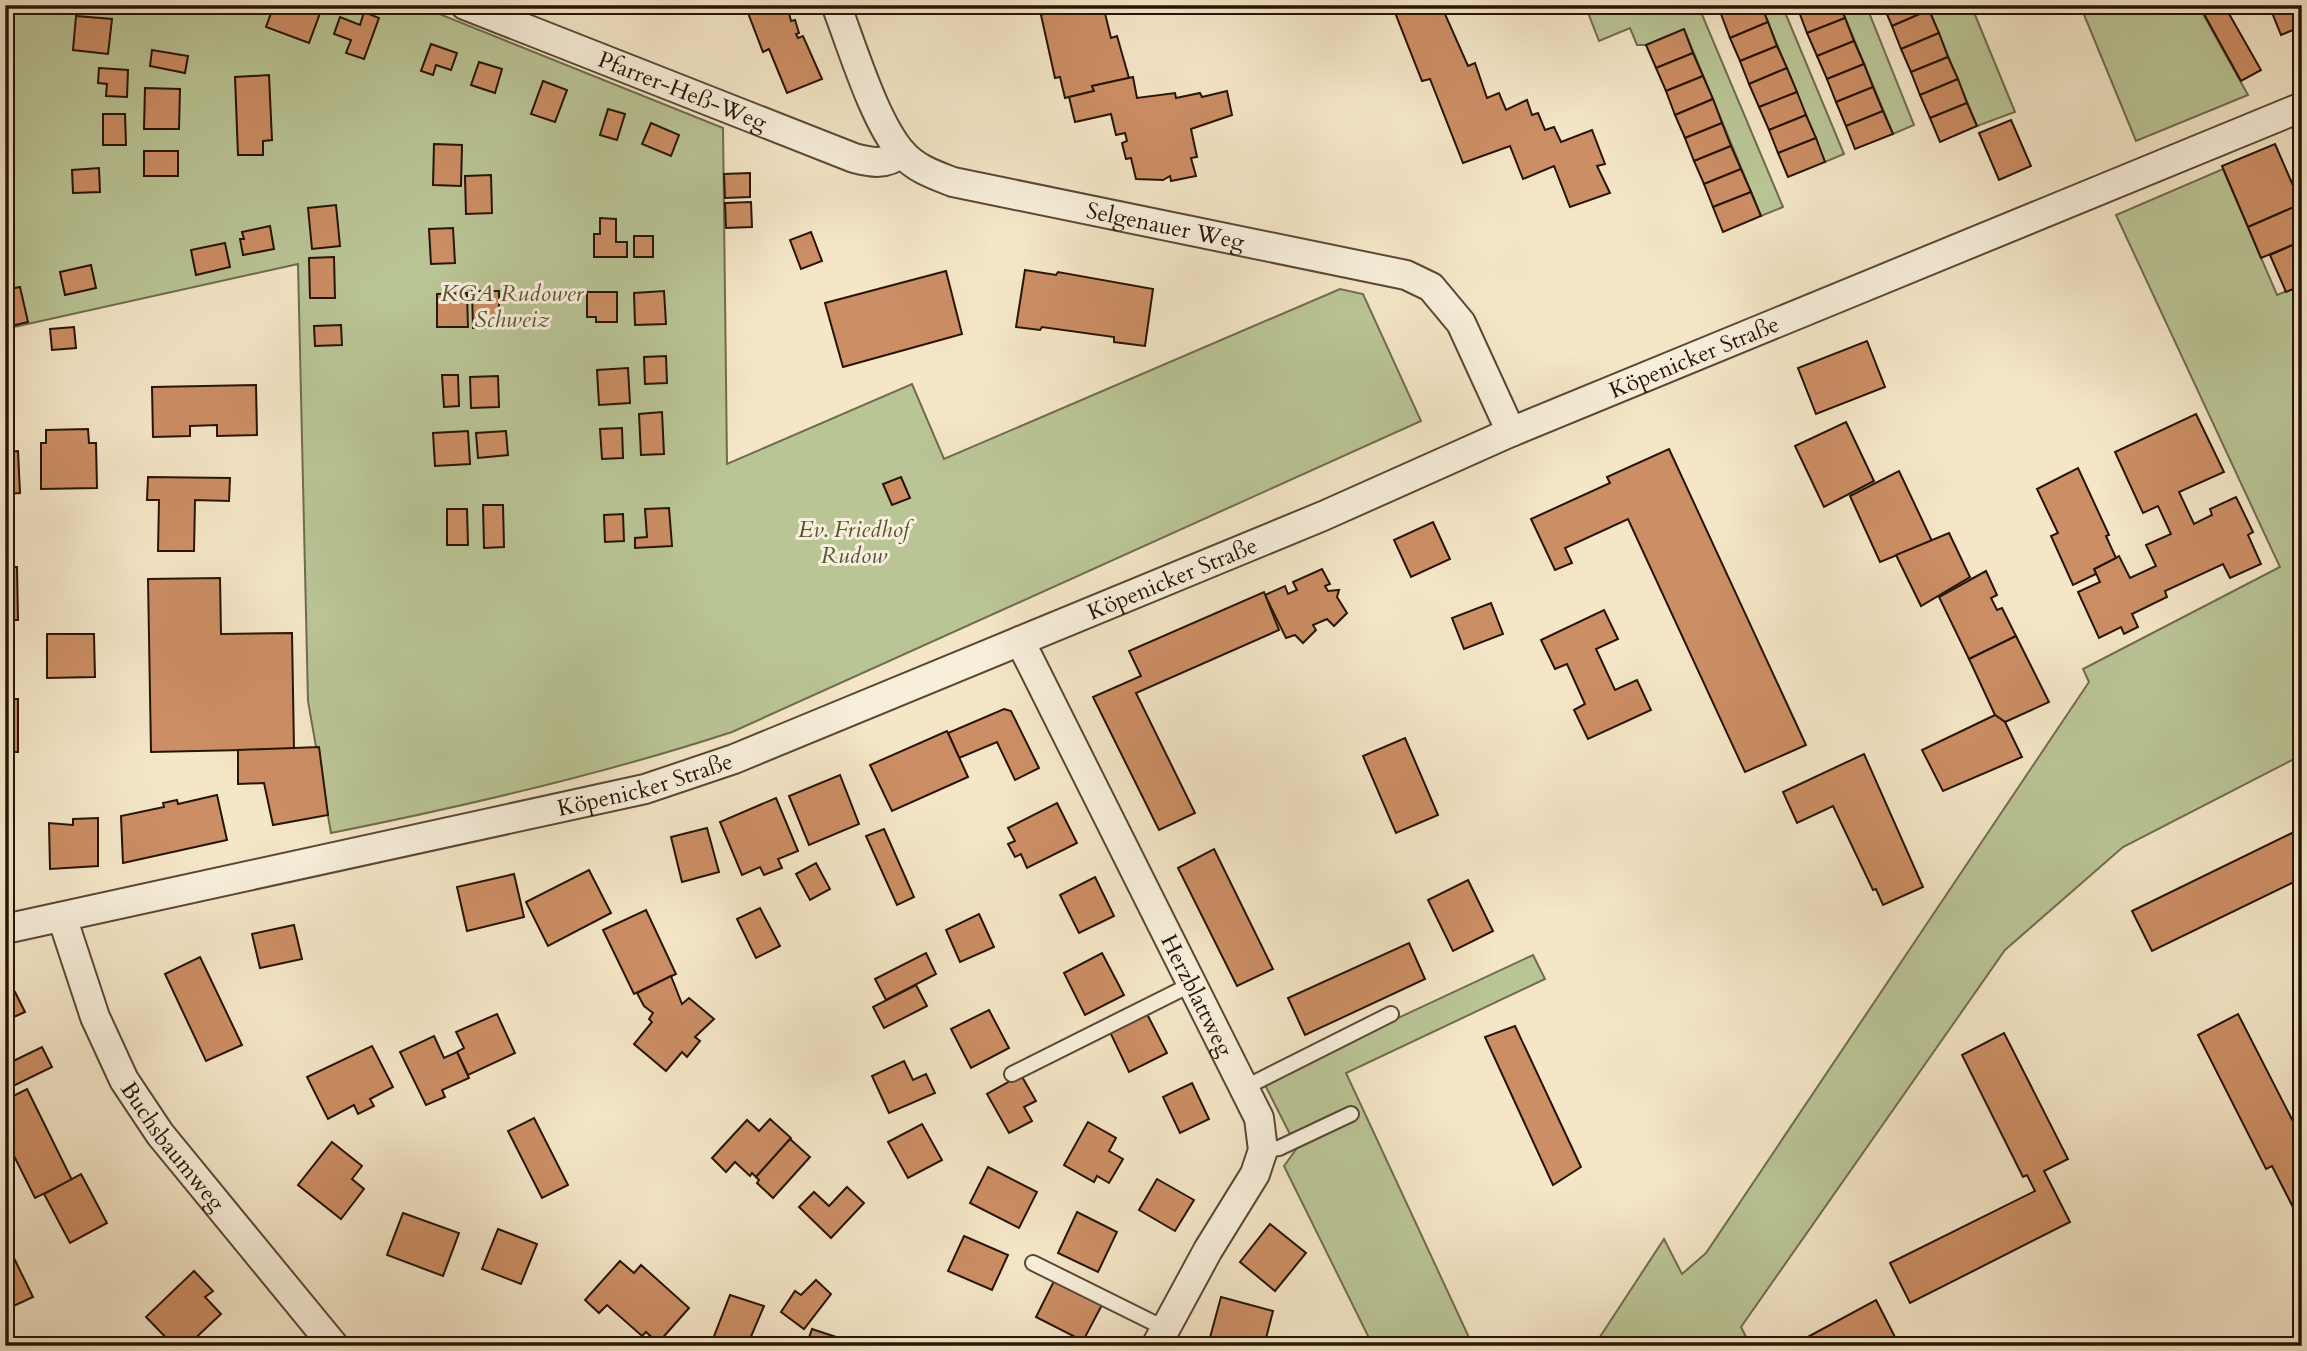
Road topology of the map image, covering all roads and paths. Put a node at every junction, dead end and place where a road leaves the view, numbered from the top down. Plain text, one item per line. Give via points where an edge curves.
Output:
1 (465, 5) edge
2 (836, 5) edge
3 (2302, 107) edge
4 (902, 153) junction
5 (1511, 432) junction
6 (1020, 641) junction
7 (62, 917) junction
8 (5, 929) edge
9 (1192, 984) junction
10 (1391, 1014) dead end
11 (1012, 1074) dead end
12 (1244, 1088) junction
13 (1351, 1114) dead end
14 (1263, 1150) junction
15 (1033, 1263) dead end
16 (1160, 1337) edge
17 (334, 1346) edge

1 - 4 street, Pfarrer-Heß-Weg via 854,158 874,164
2 - 4 street, Selgenauer Weg via 882,119
3 - 5 street, Köpenicker Straße
4 - 5 street, Selgenauer Weg via 920,169 953,182 1406,275 1431,287 1461,323
5 - 6 street, Köpenicker Straße via 1323,516
6 - 7 street, Köpenicker Straße via 734,760 645,789
6 - 9 street, Herzblattweg
7 - 8 street, Köpenicker Straße
7 - 17 street, Buchsbaumweg via 95,1017 124,1080 160,1134
9 - 11 lane
9 - 12 street, Herzblattweg
10 - 12 lane
12 - 14 street, Herzblattweg via 1259,1118
13 - 14 lane via 1279,1148
14 - 16 street via 1255,1174
15 - 16 lane

